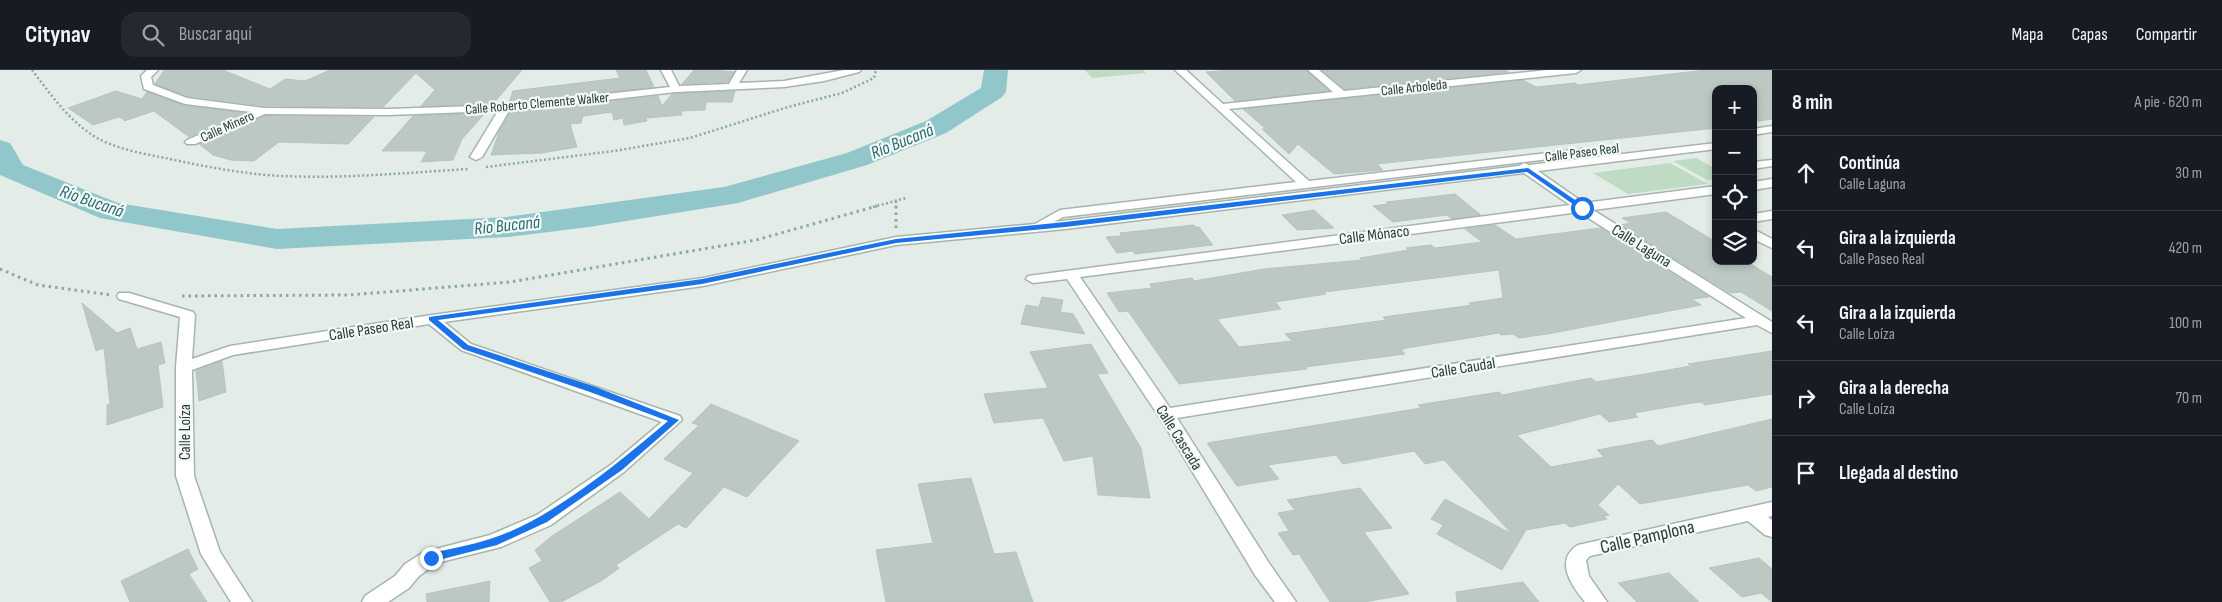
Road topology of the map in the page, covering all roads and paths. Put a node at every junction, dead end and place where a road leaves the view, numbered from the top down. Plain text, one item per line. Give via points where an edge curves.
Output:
1 (32, 70) edge
2 (153, 70) edge
3 (666, 70) edge
4 (742, 70) edge
5 (856, 70) edge
6 (876, 70) edge
7 (1180, 70) edge
8 (1314, 70) edge
9 (1576, 70) edge
10 (732, 87) junction
11 (676, 89) junction
12 (1341, 94) junction
13 (505, 108) junction
14 (1223, 108) junction
15 (264, 111) junction
16 (1772, 129) edge
17 (1757, 131) edge
18 (1712, 137) edge
19 (1772, 139) edge
20 (1757, 141) edge
21 (191, 142) dead end
22 (1712, 147) edge
23 (1513, 160) junction
24 (476, 162) joint
25 (1772, 163) edge
26 (1757, 165) edge
27 (485, 167) dead end
28 (1528, 170) junction
29 (1772, 183) edge
30 (1306, 185) junction
31 (1757, 185) edge
32 (1712, 193) edge
33 (906, 198) dead end
34 (896, 201) junction
35 (1582, 208) junction
36 (1772, 215) edge
37 (1757, 217) edge
38 (1035, 227) junction
39 (1757, 235) edge
40 (896, 241) junction
41 (1772, 244) edge
42 (0, 269) edge
43 (1071, 274) junction
44 (1033, 279) dead end
45 (124, 296) joint
46 (173, 296) dead end
47 (432, 319) junction
48 (1765, 324) edge
49 (184, 366) junction
50 (1166, 414) junction
51 (1772, 509) edge
52 (1751, 513) junction
53 (1772, 530) edge
54 (242, 602) edge
55 (372, 602) edge
56 (1286, 602) edge
57 (1597, 602) edge

1 - 24 path via 65,112 99,138 191,163 265,175 297,176
2 - 15 street, Calle Roberto Clemente Walker via 146,76 148,88 186,101
3 - 11 street
4 - 10 street
5 - 10 street, Calle Roberto Clemente Walker via 805,81
6 - 27 path via 874,78 842,94 692,138
7 - 14 street
8 - 12 street
9 - 12 street, Calle Arboleda
10 - 11 street, Calle Roberto Clemente Walker
11 - 13 street, Calle Roberto Clemente Walker
12 - 14 street, Calle Arboleda
13 - 15 street, Calle Roberto Clemente Walker
13 - 24 street
14 - 30 street
15 - 21 street, Calle Minero
16 - 17 street
18 - 23 street, Calle Paseo Real
19 - 20 street
22 - 28 street, Calle Paseo Real
23 - 28 street, Calle Laguna
23 - 30 street, Calle Paseo Real
25 - 26 street
28 - 35 street, Calle Laguna
28 - 38 street, Calle Paseo Real
29 - 31 street
30 - 38 street, Calle Paseo Real via 1060,214
32 - 35 street, Calle Mónaco
33 - 34 path
34 - 40 path
34 - 46 path via 756,240 510,282 349,295
35 - 43 street, Calle Mónaco
35 - 48 street, Calle Laguna
36 - 37 street
38 - 40 street, Calle Paseo Real
39 - 41 street
40 - 47 street, Calle Paseo Real via 702,282
42 - 45 path via 38,285
43 - 44 street, Calle Mónaco
43 - 50 street, Calle Cascada
45 - 49 street, Calle Loíza via 188,315
47 - 49 street, Calle Paseo Real via 230,351
47 - 55 street via 466,347 674,420 618,468 544,520 494,542 431,558
48 - 50 street, Calle Caudal
49 - 54 street, Calle Loíza via 184,476 211,554
50 - 56 street, Calle Cascada
51 - 52 street, Calle Pamplona
52 - 53 street
52 - 57 street, Calle Pamplona via 1597,547 1576,556 1577,573

